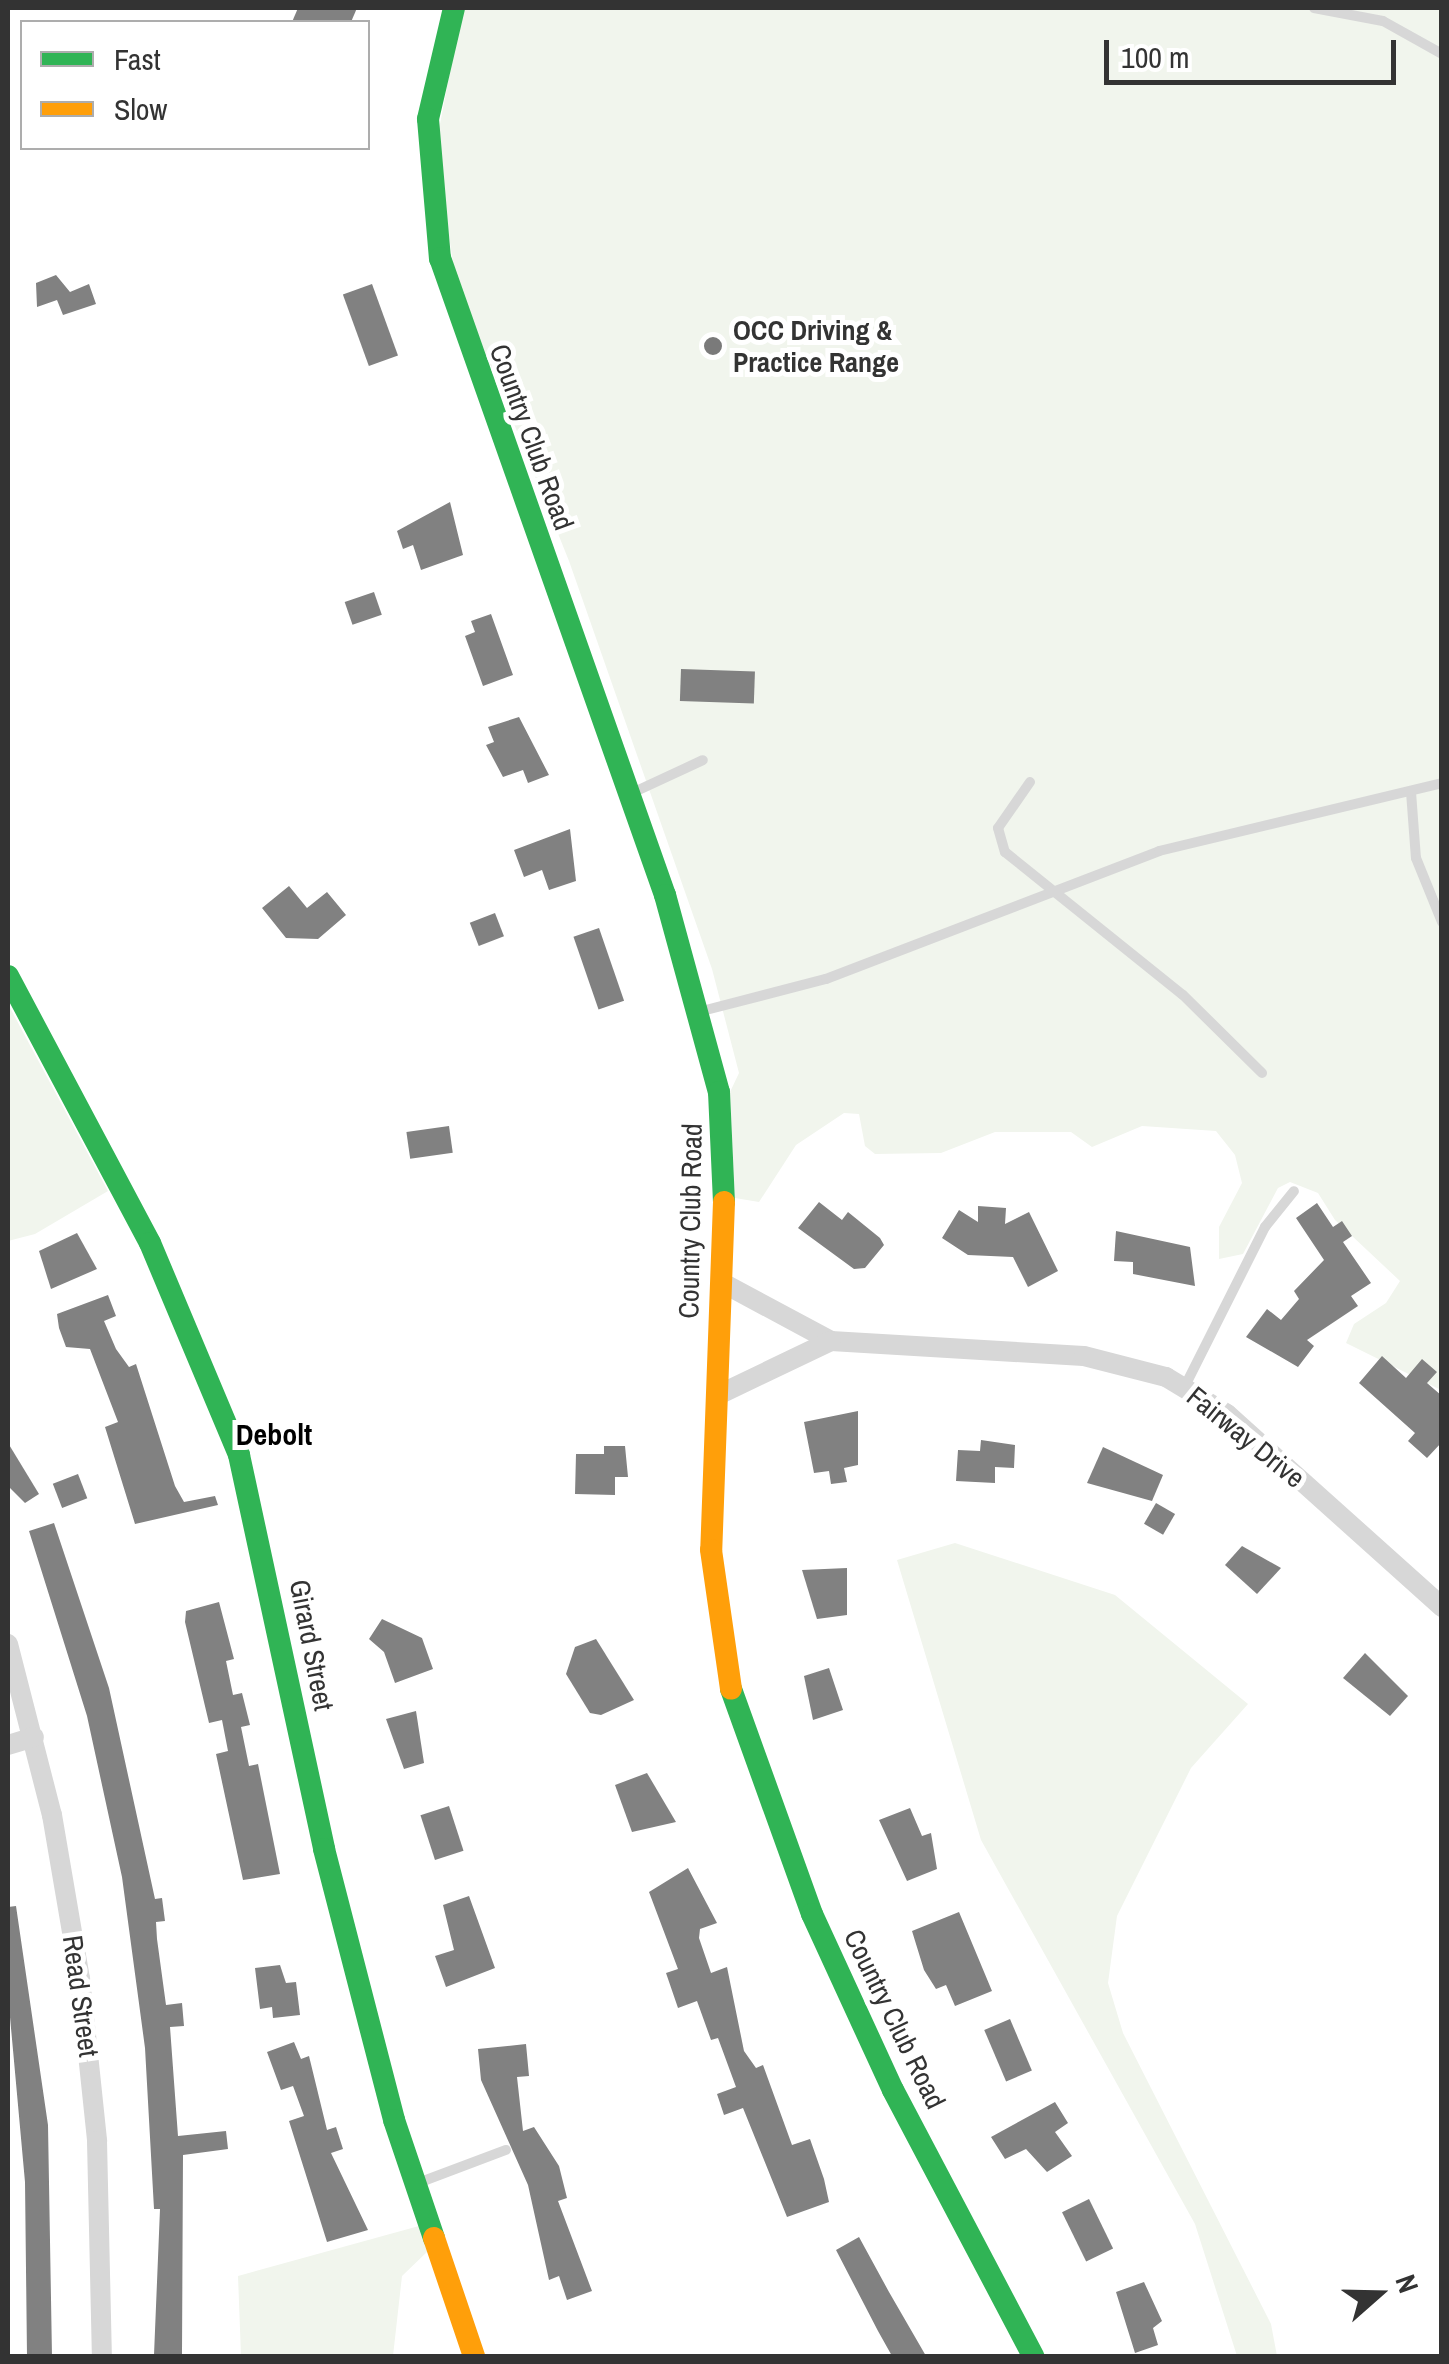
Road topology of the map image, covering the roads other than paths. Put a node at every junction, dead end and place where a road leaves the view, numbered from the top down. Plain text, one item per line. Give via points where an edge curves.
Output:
1 (454, 8) edge
2 (1314, 8) edge
3 (1442, 54) edge
4 (704, 760) dead end
5 (1030, 782) dead end
6 (1442, 782) edge
7 (1411, 792) junction
8 (630, 794) junction
9 (1047, 888) junction
10 (1442, 922) edge
11 (8, 976) edge
12 (702, 1011) junction
13 (1262, 1072) dead end
14 (1294, 1191) dead end
15 (721, 1282) junction
16 (831, 1342) junction
17 (1185, 1386) junction
18 (716, 1396) junction
19 (1442, 1607) edge
20 (8, 1644) edge
21 (34, 1737) junction
22 (8, 1745) edge
23 (506, 2150) dead end
24 (416, 2184) junction
25 (102, 2356) edge
26 (474, 2356) edge
27 (1033, 2356) edge

1 - 8 street, Country Club Road via 428,119 440,258
2 - 3 lane via 1383,21
4 - 8 lane
5 - 9 lane via 997,834 1004,852
6 - 7 lane
7 - 9 lane via 1159,851
7 - 10 lane via 1416,858
8 - 12 street, Country Club Road
9 - 12 lane via 826,979
9 - 13 lane via 1182,996
11 - 24 street, Girard Street via 150,1243 239,1454 324,1849
12 - 15 street, Country Club Road via 724,1133
14 - 17 lane via 1265,1227
15 - 16 street, Fairway Drive
15 - 18 street, Country Club Road
16 - 17 street, Fairway Drive via 1084,1356
16 - 18 street, Fairway Drive
17 - 19 street, Fairway Drive
18 - 27 street, Country Club Road via 713,1601 741,1731 893,2090
20 - 21 street, Read Street
21 - 22 street
21 - 25 street, Read Street via 90,2062
23 - 24 lane
24 - 26 street, Girard Street

